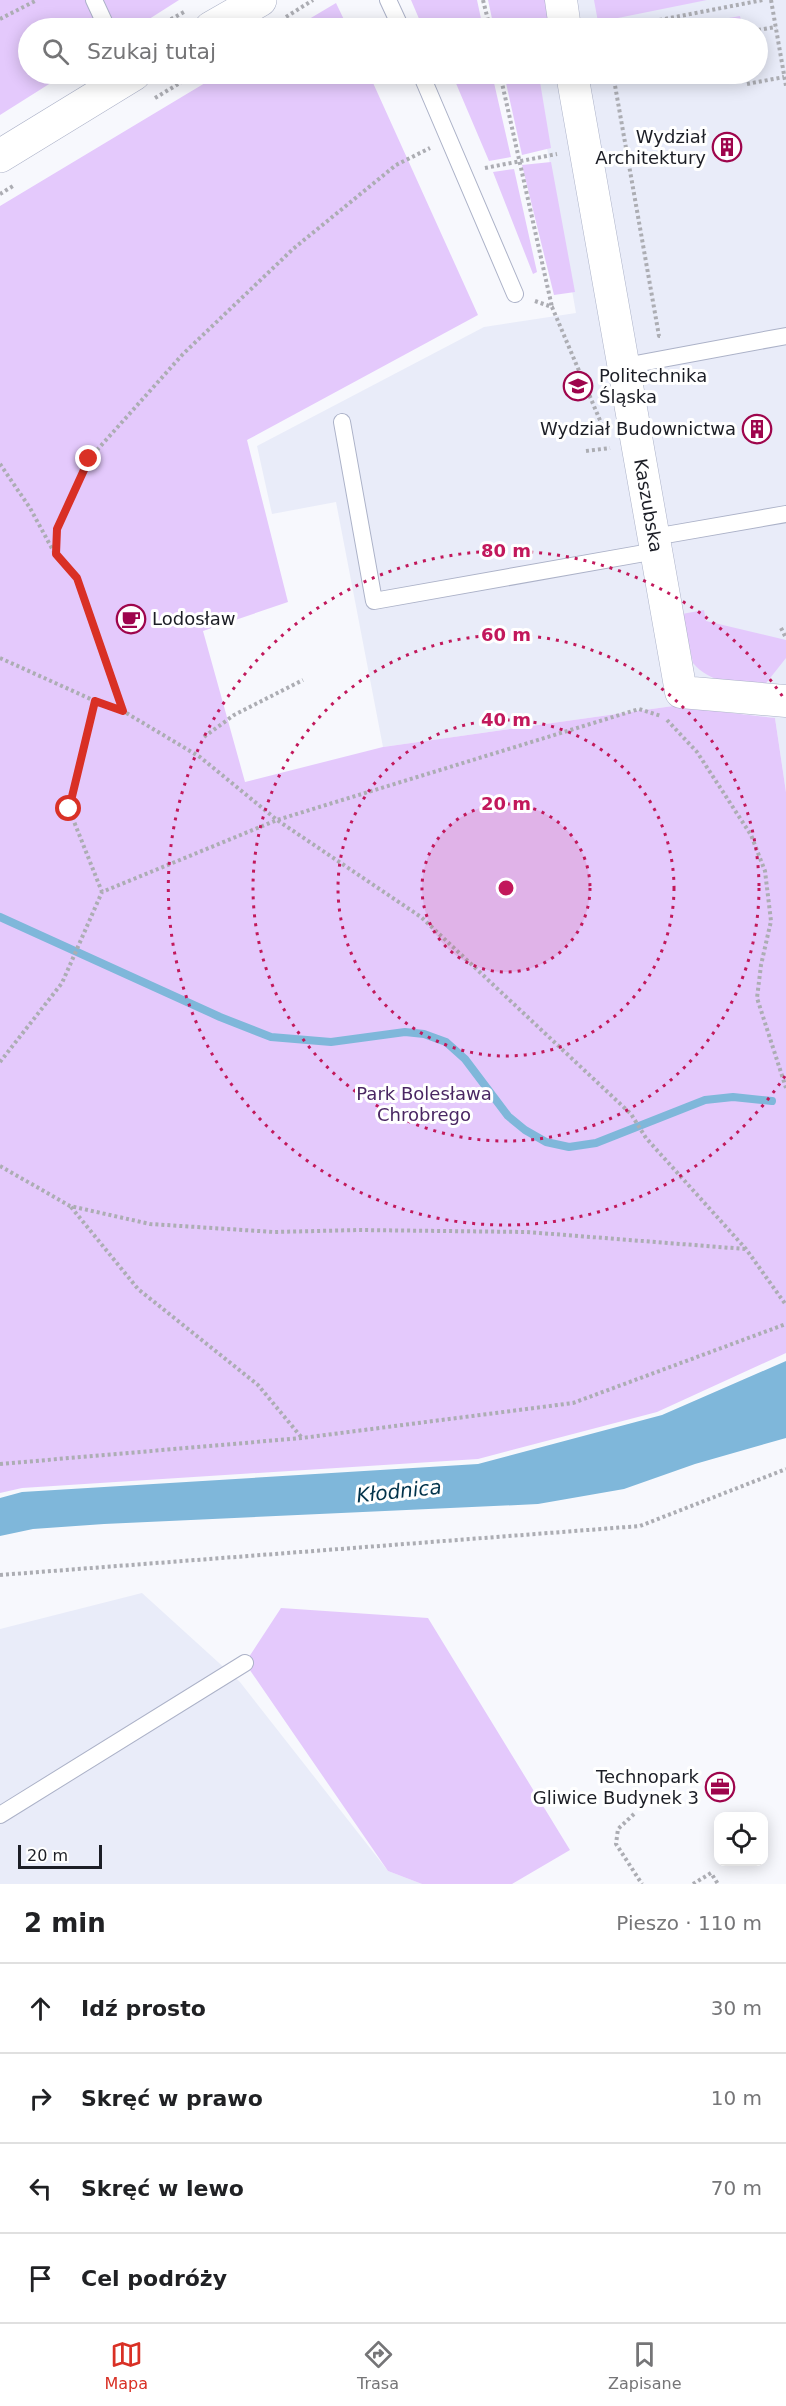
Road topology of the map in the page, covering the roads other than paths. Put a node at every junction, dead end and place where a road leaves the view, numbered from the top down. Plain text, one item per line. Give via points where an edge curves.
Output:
1 (94, 0) edge
2 (388, 0) edge
3 (561, 0) edge
4 (269, 11) edge
5 (102, 18) edge
6 (214, 18) edge
7 (396, 18) edge
8 (564, 18) edge
9 (118, 84) edge
10 (425, 84) edge
11 (574, 84) edge
12 (0, 156) edge
13 (515, 294) road end
14 (786, 336) edge
15 (625, 366) junction
16 (342, 422) dead end
17 (786, 514) edge
18 (655, 544) junction
19 (786, 701) edge
20 (245, 1663) dead end
21 (0, 1815) edge

1 - 5 lane
2 - 7 lane
3 - 8 street
4 - 6 street
9 - 12 street
10 - 13 lane
11 - 15 street, Kaszubska
14 - 15 lane
15 - 18 street, Kaszubska
16 - 18 lane via 374,601
17 - 18 lane
18 - 19 street, Kaszubska via 681,692
20 - 21 lane

